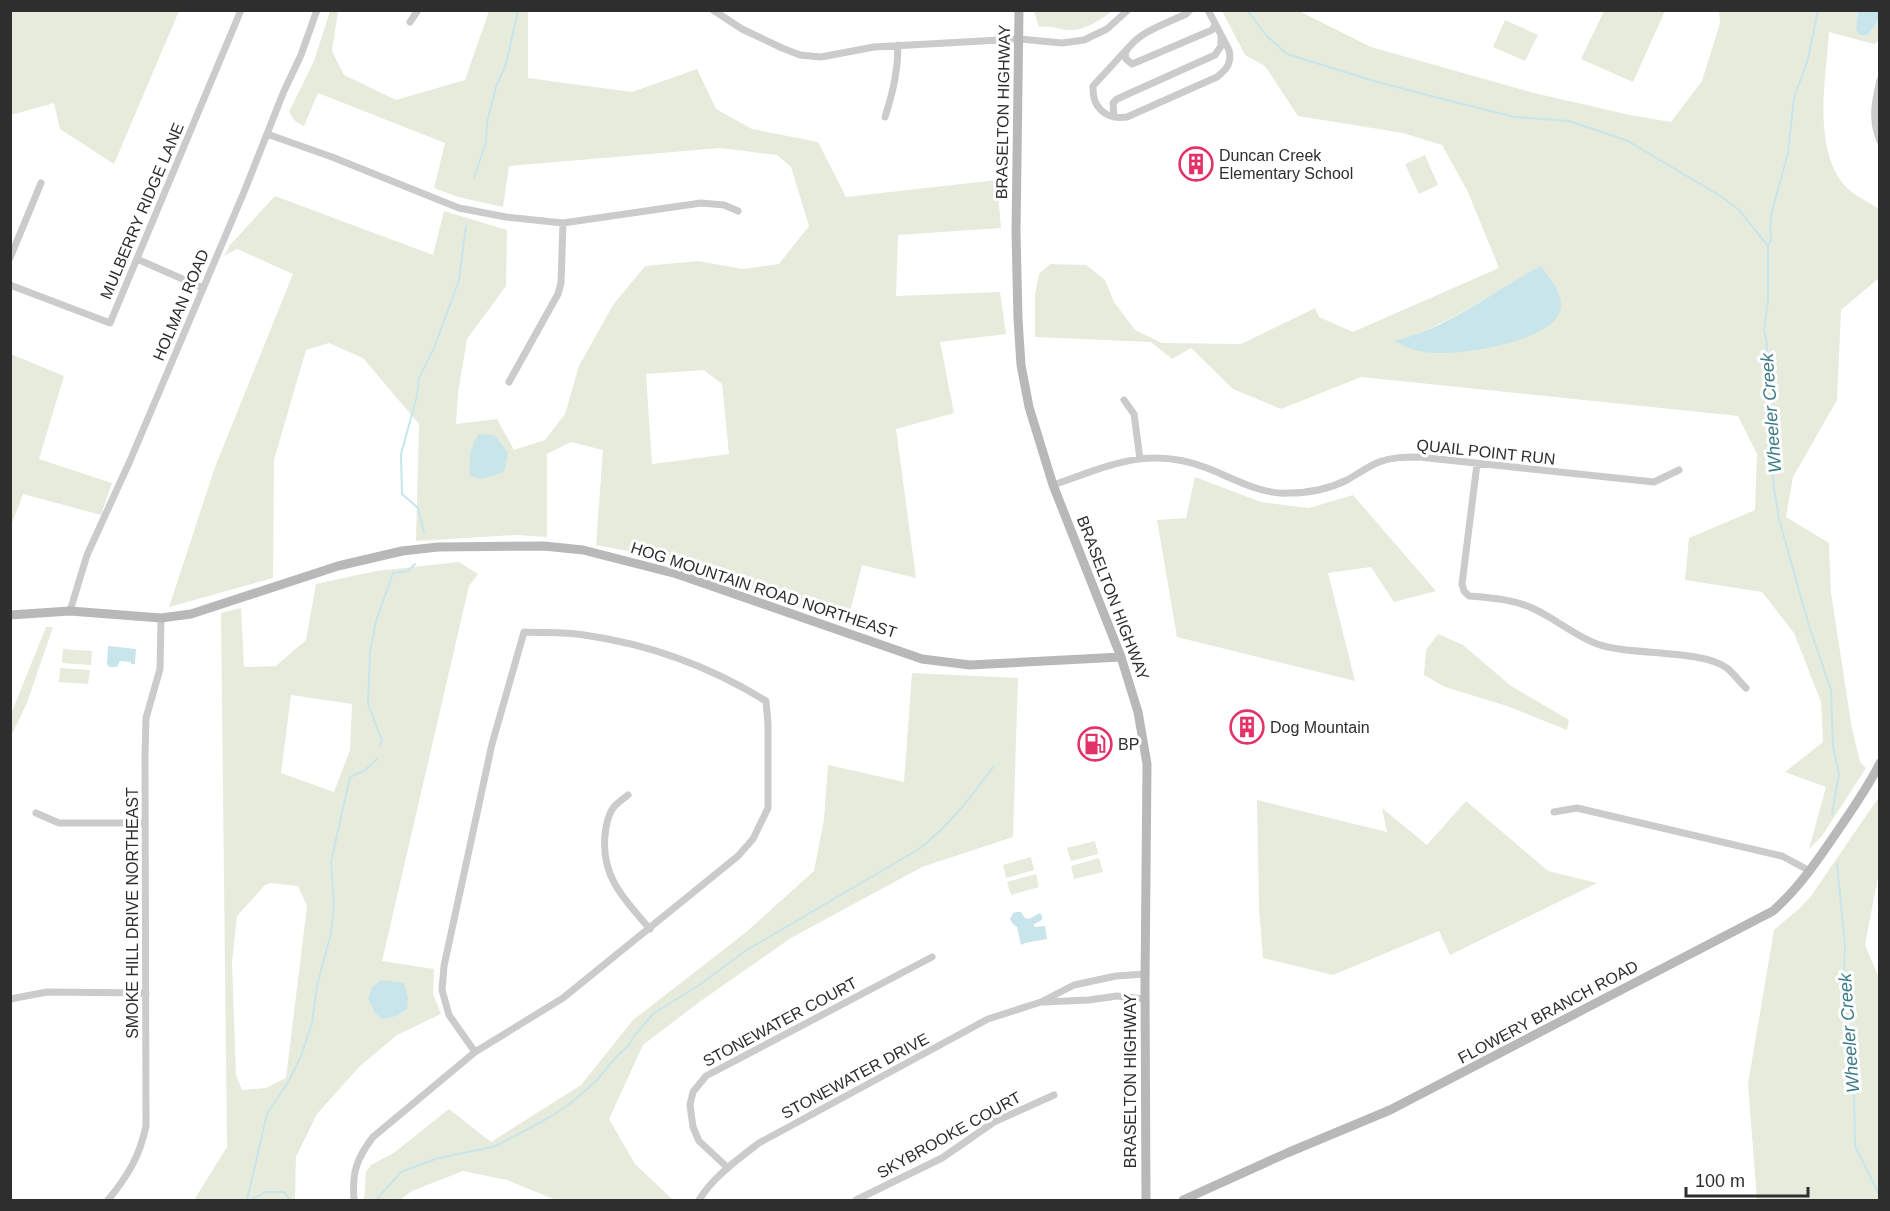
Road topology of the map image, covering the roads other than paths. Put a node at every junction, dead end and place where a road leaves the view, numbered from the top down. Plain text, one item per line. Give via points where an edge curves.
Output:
1 (241, 10) edge
2 (316, 10) edge
3 (418, 10) edge
4 (713, 10) edge
5 (1019, 10) edge
6 (1128, 10) edge
7 (1190, 10) edge
8 (1208, 10) edge
9 (410, 22) dead end
10 (1215, 25) junction
11 (1221, 34) junction
12 (1020, 39) junction
13 (898, 45) junction
14 (1127, 49) junction
15 (1880, 80) edge
16 (885, 117) dead end
17 (1114, 117) junction
18 (267, 134) junction
19 (1880, 141) edge
20 (41, 183) dead end
21 (738, 211) dead end
22 (563, 223) junction
23 (10, 258) edge
24 (136, 259) junction
25 (10, 285) edge
26 (203, 288) junction
27 (509, 382) dead end
28 (1124, 400) dead end
29 (1140, 459) junction
30 (1477, 464) junction
31 (1679, 470) dead end
32 (1053, 485) junction
33 (70, 611) junction
34 (10, 615) edge
35 (161, 618) junction
36 (1121, 657) junction
37 (1746, 688) dead end
38 (1880, 763) edge
39 (1876, 781) edge
40 (627, 795) dead end
41 (1554, 812) dead end
42 (36, 813) dead end
43 (145, 823) junction
44 (1810, 871) junction
45 (650, 929) junction
46 (932, 957) dead end
47 (1145, 974) junction
48 (146, 993) junction
49 (10, 999) edge
50 (1145, 999) junction
51 (1041, 1002) junction
52 (475, 1052) junction
53 (1054, 1095) dead end
54 (728, 1168) junction
55 (108, 1200) edge
56 (354, 1200) edge
57 (699, 1200) edge
58 (856, 1200) edge
59 (1146, 1200) edge
60 (1183, 1200) edge

1 - 24 street, MULBERRY RIDGE LANE
2 - 18 street, HOLMAN ROAD
3 - 9 street
4 - 13 street via 741,29 800,55 821,57
5 - 12 street, BRASELTON HIGHWAY
6 - 12 street via 1107,29 1084,40 1062,43
7 - 14 street via 1141,36
8 - 10 street
10 - 11 street
10 - 14 street via 1212,30 1132,64 1126,59
11 - 17 street via 1221,46 1215,55 1117,99 1113,103
11 - 17 street via 1230,57 1217,77 1127,117
12 - 13 street
12 - 32 street, BRASELTON HIGHWAY via 1018,319 1029,407
13 - 16 street via 898,69
14 - 17 street via 1093,86 1100,111
15 - 19 street via 1874,127
18 - 22 street via 459,208 506,218
18 - 26 street, HOLMAN ROAD
20 - 23 street
21 - 22 street via 701,203
22 - 27 street via 558,294
24 - 25 street, MULBERRY RIDGE LANE via 110,323
24 - 26 street
26 - 33 street, HOLMAN ROAD via 87,555
28 - 29 street via 1134,414
29 - 30 street, QUAIL POINT RUN via 1179,459 1262,490 1286,494 1331,487 1379,462 1398,457
29 - 32 street, QUAIL POINT RUN
30 - 31 street, QUAIL POINT RUN via 1654,482
30 - 37 street via 1462,584 1469,596 1514,601 1598,644 1706,659 1726,668
32 - 36 street, BRASELTON HIGHWAY
33 - 34 street, HOG MOUNTAIN ROAD NORTHEAST
33 - 35 street, HOG MOUNTAIN ROAD NORTHEAST
35 - 36 street, HOG MOUNTAIN ROAD NORTHEAST via 191,614 298,578 402,551 544,546 583,550 657,569 922,659 970,665
35 - 43 street, SMOKE HILL DRIVE NORTHEAST via 160,669 146,718
36 - 47 street, BRASELTON HIGHWAY via 1138,712 1147,764
38 - 39 street, FLOWERY BRANCH ROAD
39 - 44 street, FLOWERY BRANCH ROAD
40 - 45 street via 612,809 604,849 609,873 620,894
41 - 44 street via 1577,808 1782,856
42 - 43 street via 59,823
43 - 48 street, SMOKE HILL DRIVE NORTHEAST
44 - 60 street, FLOWERY BRANCH ROAD via 1773,911 1746,927 1390,1110
45 - 52 street via 563,998
45 - 52 street via 738,856 761,826 768,808 766,700 681,659 620,641 524,632 492,744 444,966 442,990 449,1016
46 - 54 street, STONEWATER COURT via 706,1076 693,1092 693,1127 699,1141
47 - 50 street, BRASELTON HIGHWAY
47 - 51 street, STONEWATER DRIVE via 1074,985
48 - 49 street via 47,992
48 - 55 street, SMOKE HILL DRIVE NORTHEAST via 146,1126 131,1169
50 - 51 street, STONEWATER DRIVE via 1117,996
50 - 59 street, BRASELTON HIGHWAY
51 - 54 street, STONEWATER DRIVE via 988,1019 759,1143
52 - 56 street via 373,1137 356,1167
53 - 58 street, SKYBROOKE COURT via 994,1122 942,1158
54 - 57 street, STONEWATER DRIVE

